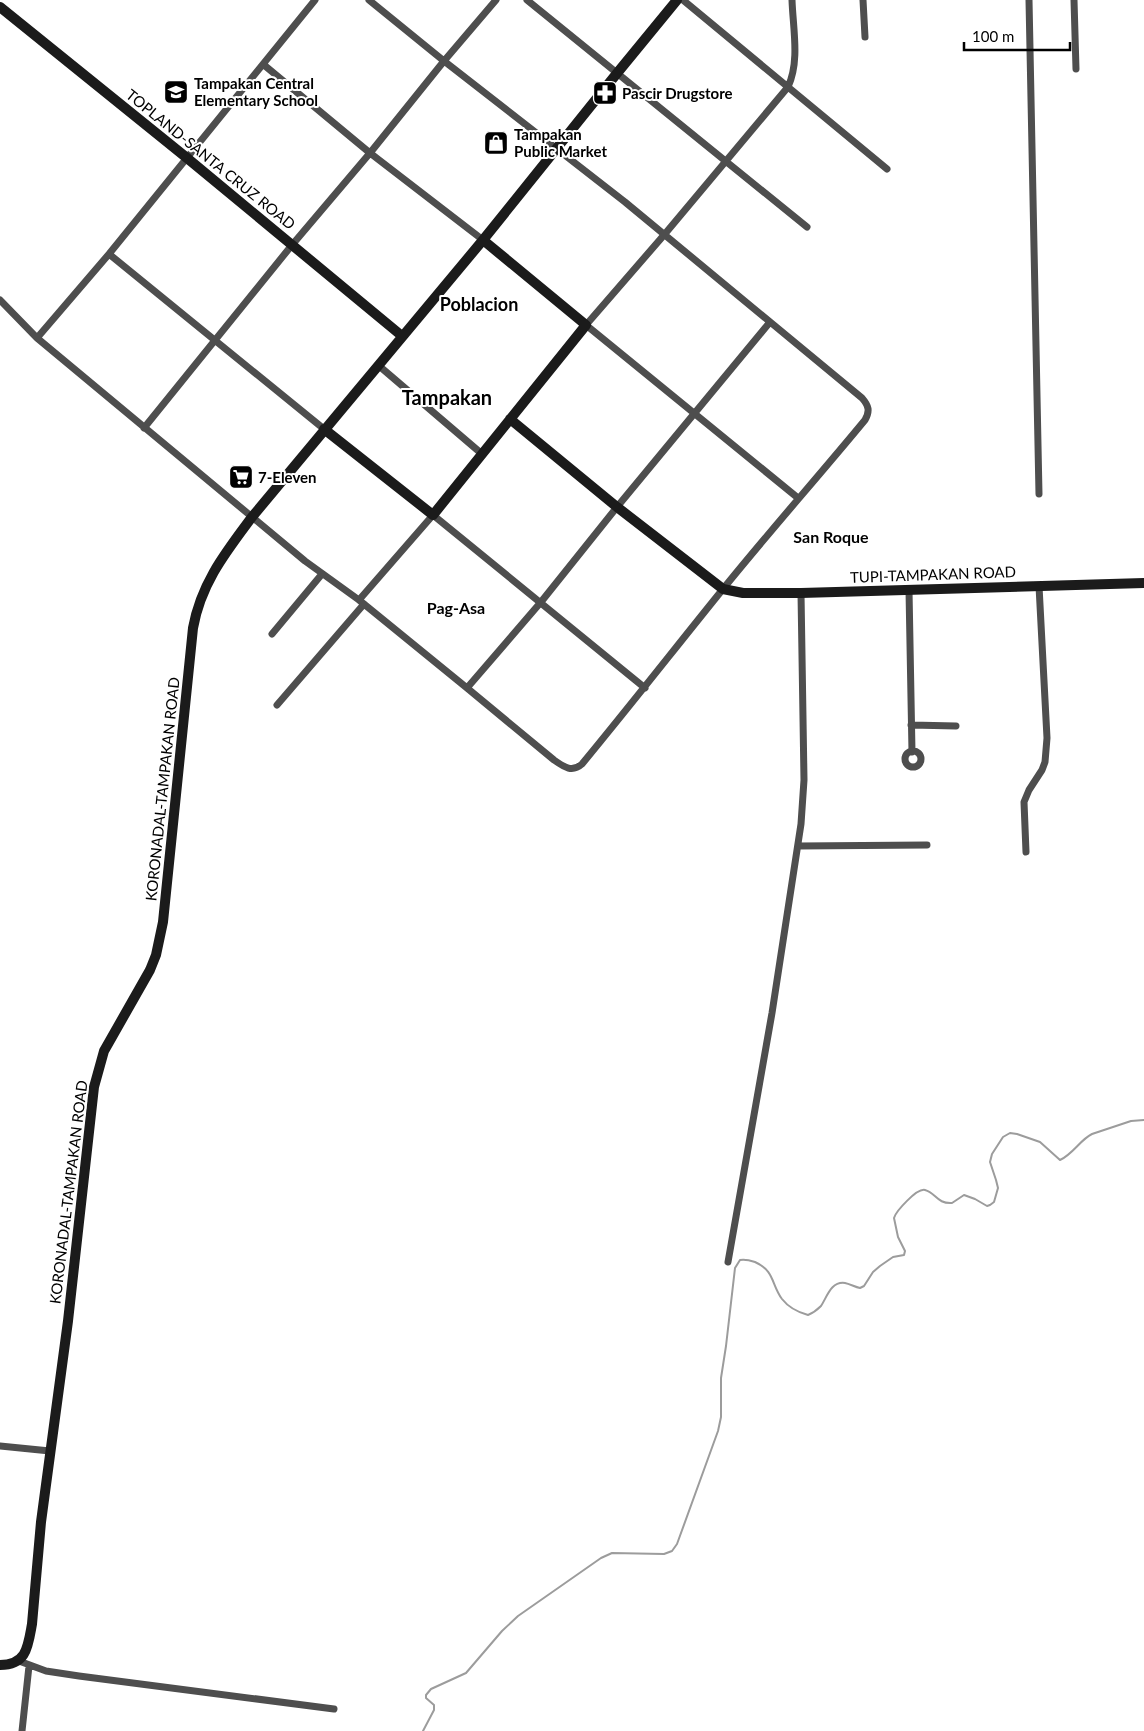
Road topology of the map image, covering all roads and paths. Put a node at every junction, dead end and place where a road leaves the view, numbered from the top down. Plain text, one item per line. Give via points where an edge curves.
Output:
1 (315, 0) edge
2 (370, 0) edge
3 (496, 0) edge
4 (528, 0) edge
5 (677, 0) edge
6 (683, 0) edge
7 (792, 0) edge
8 (863, 0) edge
9 (1029, 0) edge
10 (1074, 0) edge
11 (0, 7) edge
12 (865, 37) dead end
13 (444, 61) junction
14 (264, 65) junction
15 (1076, 70) dead end
16 (618, 72) junction
17 (788, 88) junction
18 (556, 147) junction
19 (370, 153) junction
20 (187, 158) junction
21 (727, 160) junction
22 (887, 170) dead end
23 (807, 226) dead end
24 (664, 235) junction
25 (483, 240) junction
26 (292, 245) junction
27 (109, 254) junction
28 (0, 300) edge
29 (770, 322) junction
30 (586, 325) junction
31 (402, 336) junction
32 (37, 338) junction
33 (214, 341) junction
34 (378, 365) junction
35 (695, 414) junction
36 (510, 419) junction
37 (144, 428) junction
38 (324, 429) junction
39 (482, 454) junction
40 (1039, 494) dead end
41 (798, 498) junction
42 (616, 507) junction
43 (433, 515) junction
44 (252, 517) junction
45 (322, 574) junction
46 (1144, 583) edge
47 (1039, 586) junction
48 (723, 589) junction
49 (909, 590) junction
50 (801, 593) junction
51 (362, 602) junction
52 (541, 602) junction
53 (272, 634) dead end
54 (467, 688) junction
55 (645, 688) junction
56 (277, 705) dead end
57 (911, 725) junction
58 (956, 726) dead end
59 (912, 752) dead end
60 (927, 844) dead end
61 (799, 846) junction
62 (1026, 852) dead end
63 (728, 1262) dead end
64 (0, 1446) edge
65 (50, 1452) junction
66 (19, 1661) junction
67 (0, 1665) edge
68 (29, 1666) junction
69 (334, 1709) dead end
70 (22, 1731) edge

1 - 14 street
2 - 13 street
3 - 13 street
4 - 16 street
5 - 16 main road, KORONADAL-TAMPAKAN ROAD
6 - 17 street
7 - 17 street via 795,60
8 - 12 street
9 - 40 street
10 - 15 street
11 - 20 main road, TOPLAND-SANTA CRUZ ROAD
13 - 18 street
13 - 19 street
14 - 19 street
14 - 20 street
16 - 18 main road, KORONADAL-TAMPAKAN ROAD
16 - 21 street
17 - 21 street
17 - 22 street
18 - 24 street
18 - 25 main road, KORONADAL-TAMPAKAN ROAD
19 - 25 street
19 - 26 street
20 - 26 main road, TOPLAND-SANTA CRUZ ROAD
20 - 27 street
21 - 23 street
21 - 24 street
24 - 29 street
24 - 30 street
25 - 30 main road
25 - 31 main road, KORONADAL-TAMPAKAN ROAD
26 - 31 main road, TOPLAND-SANTA CRUZ ROAD
26 - 33 street
27 - 32 street
27 - 33 street
28 - 32 street
29 - 35 street
29 - 41 street via 862,398 869,410 865,420
30 - 35 street
30 - 36 main road
31 - 34 main road, KORONADAL-TAMPAKAN ROAD
32 - 37 street
33 - 37 street
33 - 38 street
34 - 38 main road, KORONADAL-TAMPAKAN ROAD
34 - 39 street
35 - 41 street
35 - 42 street
36 - 39 main road
36 - 42 main road
37 - 44 street
38 - 43 main road
38 - 44 main road, KORONADAL-TAMPAKAN ROAD
39 - 43 main road
41 - 48 street
42 - 48 main road
42 - 52 street
43 - 51 street
43 - 52 street
44 - 45 street
44 - 65 main road, KORONADAL-TAMPAKAN ROAD via 211,575 196,615 158,949 150,970 104,1051 94,1087
45 - 51 street
45 - 53 street
46 - 47 main road, TUPI-TAMPAKAN ROAD
47 - 49 main road, TUPI-TAMPAKAN ROAD
47 - 62 street via 1047,745 1042,770 1024,802
48 - 50 main road, TUPI-TAMPAKAN ROAD via 743,593
48 - 55 street
49 - 50 main road, TUPI-TAMPAKAN ROAD
49 - 57 street
50 - 61 street via 804,780
51 - 54 street
51 - 56 street
52 - 54 street
52 - 55 street
54 - 55 street via 554,760 572,769 582,764
57 - 58 street
57 - 59 street
60 - 61 street
61 - 63 street
64 - 65 street
65 - 66 main road, KORONADAL-TAMPAKAN ROAD via 32,1624 28,1648
66 - 67 main road
66 - 68 street
68 - 69 street via 78,1676
68 - 70 street

